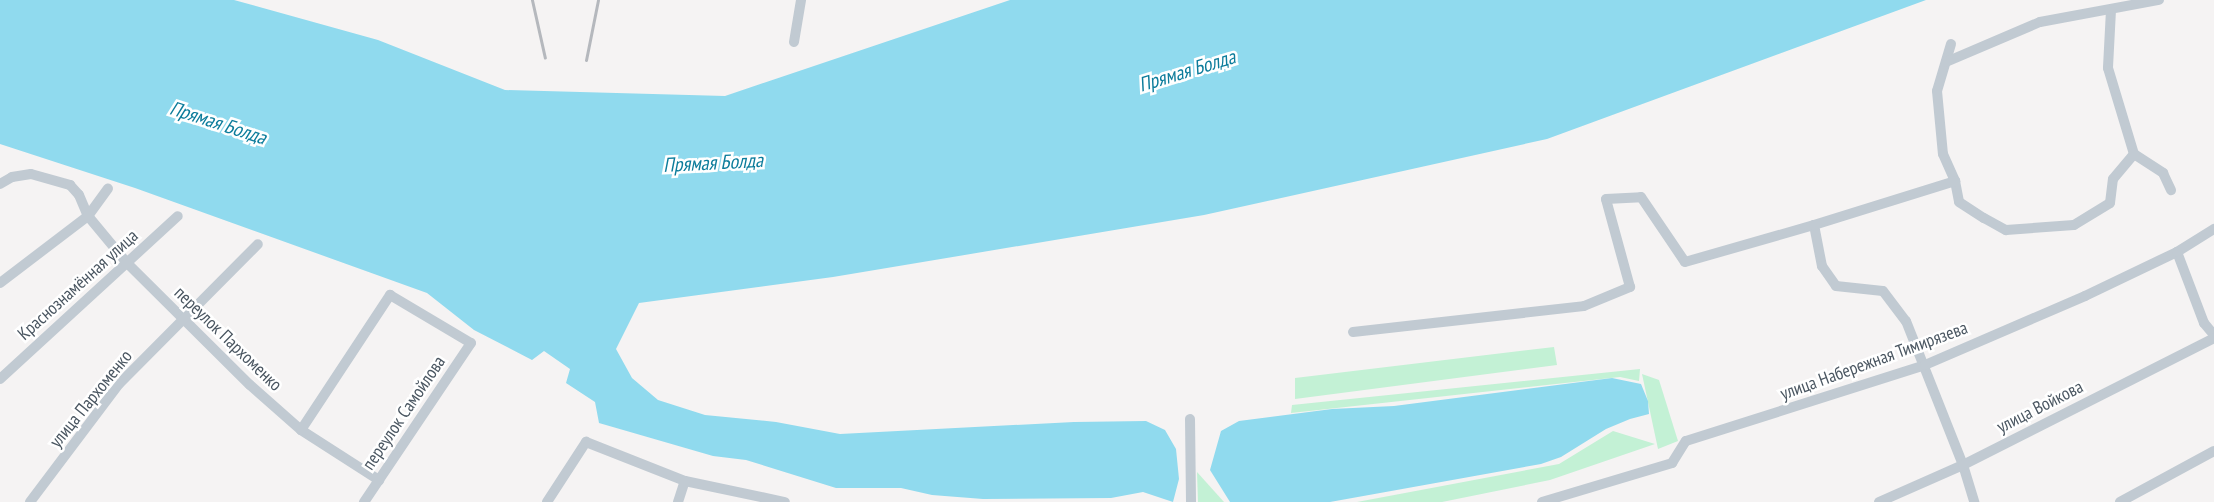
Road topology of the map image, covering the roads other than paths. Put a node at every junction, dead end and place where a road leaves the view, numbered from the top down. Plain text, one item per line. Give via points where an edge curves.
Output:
1 (801, 0) edge
2 (2159, 0) edge
3 (2111, 10) junction
4 (794, 42) dead end
5 (1951, 44) dead end
6 (1946, 62) junction
7 (2134, 154) junction
8 (1955, 181) junction
9 (0, 184) edge
10 (108, 188) dead end
11 (2172, 190) dead end
12 (88, 216) junction
13 (178, 216) dead end
14 (1814, 225) junction
15 (2214, 229) edge
16 (258, 243) dead end
17 (2177, 252) junction
18 (127, 263) junction
19 (0, 283) edge
20 (183, 320) junction
21 (1353, 332) dead end
22 (2214, 337) edge
23 (1925, 365) junction
24 (0, 379) edge
25 (1190, 418) dead end
26 (301, 430) junction
27 (2214, 451) edge
28 (1963, 465) junction
29 (380, 480) junction
30 (685, 481) junction
31 (30, 502) edge
32 (364, 502) edge
33 (547, 502) edge
34 (678, 502) edge
35 (785, 502) edge
36 (1191, 502) edge
37 (1542, 502) edge
38 (1879, 502) edge
39 (1974, 502) edge
40 (2120, 502) edge

1 - 4 street
2 - 3 street
3 - 6 street via 2040,22
3 - 7 street via 2108,68
5 - 6 street
6 - 8 street via 1937,91 1943,154
7 - 8 street via 2113,179 2110,203 2074,225 2006,230 1959,202
7 - 11 street via 2163,173
8 - 14 street
9 - 12 street, переулок Пархоменко via 31,174 70,185
10 - 12 street
12 - 18 street, переулок Пархоменко
12 - 19 street
13 - 18 street, Краснознамённая улица
14 - 21 street via 1685,262 1641,197 1606,199 1630,287 1584,306
14 - 23 street via 1822,266 1836,286 1882,291 1906,321
15 - 17 street, улица Набережная Тимирязева
16 - 20 street, улица Пархоменко
17 - 22 street via 2204,323
17 - 23 street, улица Набережная Тимирязева
18 - 20 street, переулок Пархоменко
18 - 24 street, Краснознамённая улица
20 - 26 street, переулок Пархоменко
20 - 31 street, улица Пархоменко via 119,384
22 - 28 street, улица Войкова
23 - 28 street
23 - 37 street, улица Набережная Тимирязева via 1686,441 1672,463
25 - 36 street
26 - 29 street, переулок Пархоменко
26 - 29 street, переулок Самойлова via 390,295 471,343
27 - 40 street
28 - 38 street, улица Войкова
28 - 39 street
29 - 32 street, переулок Самойлова
30 - 33 street via 586,442
30 - 34 street
30 - 35 street

